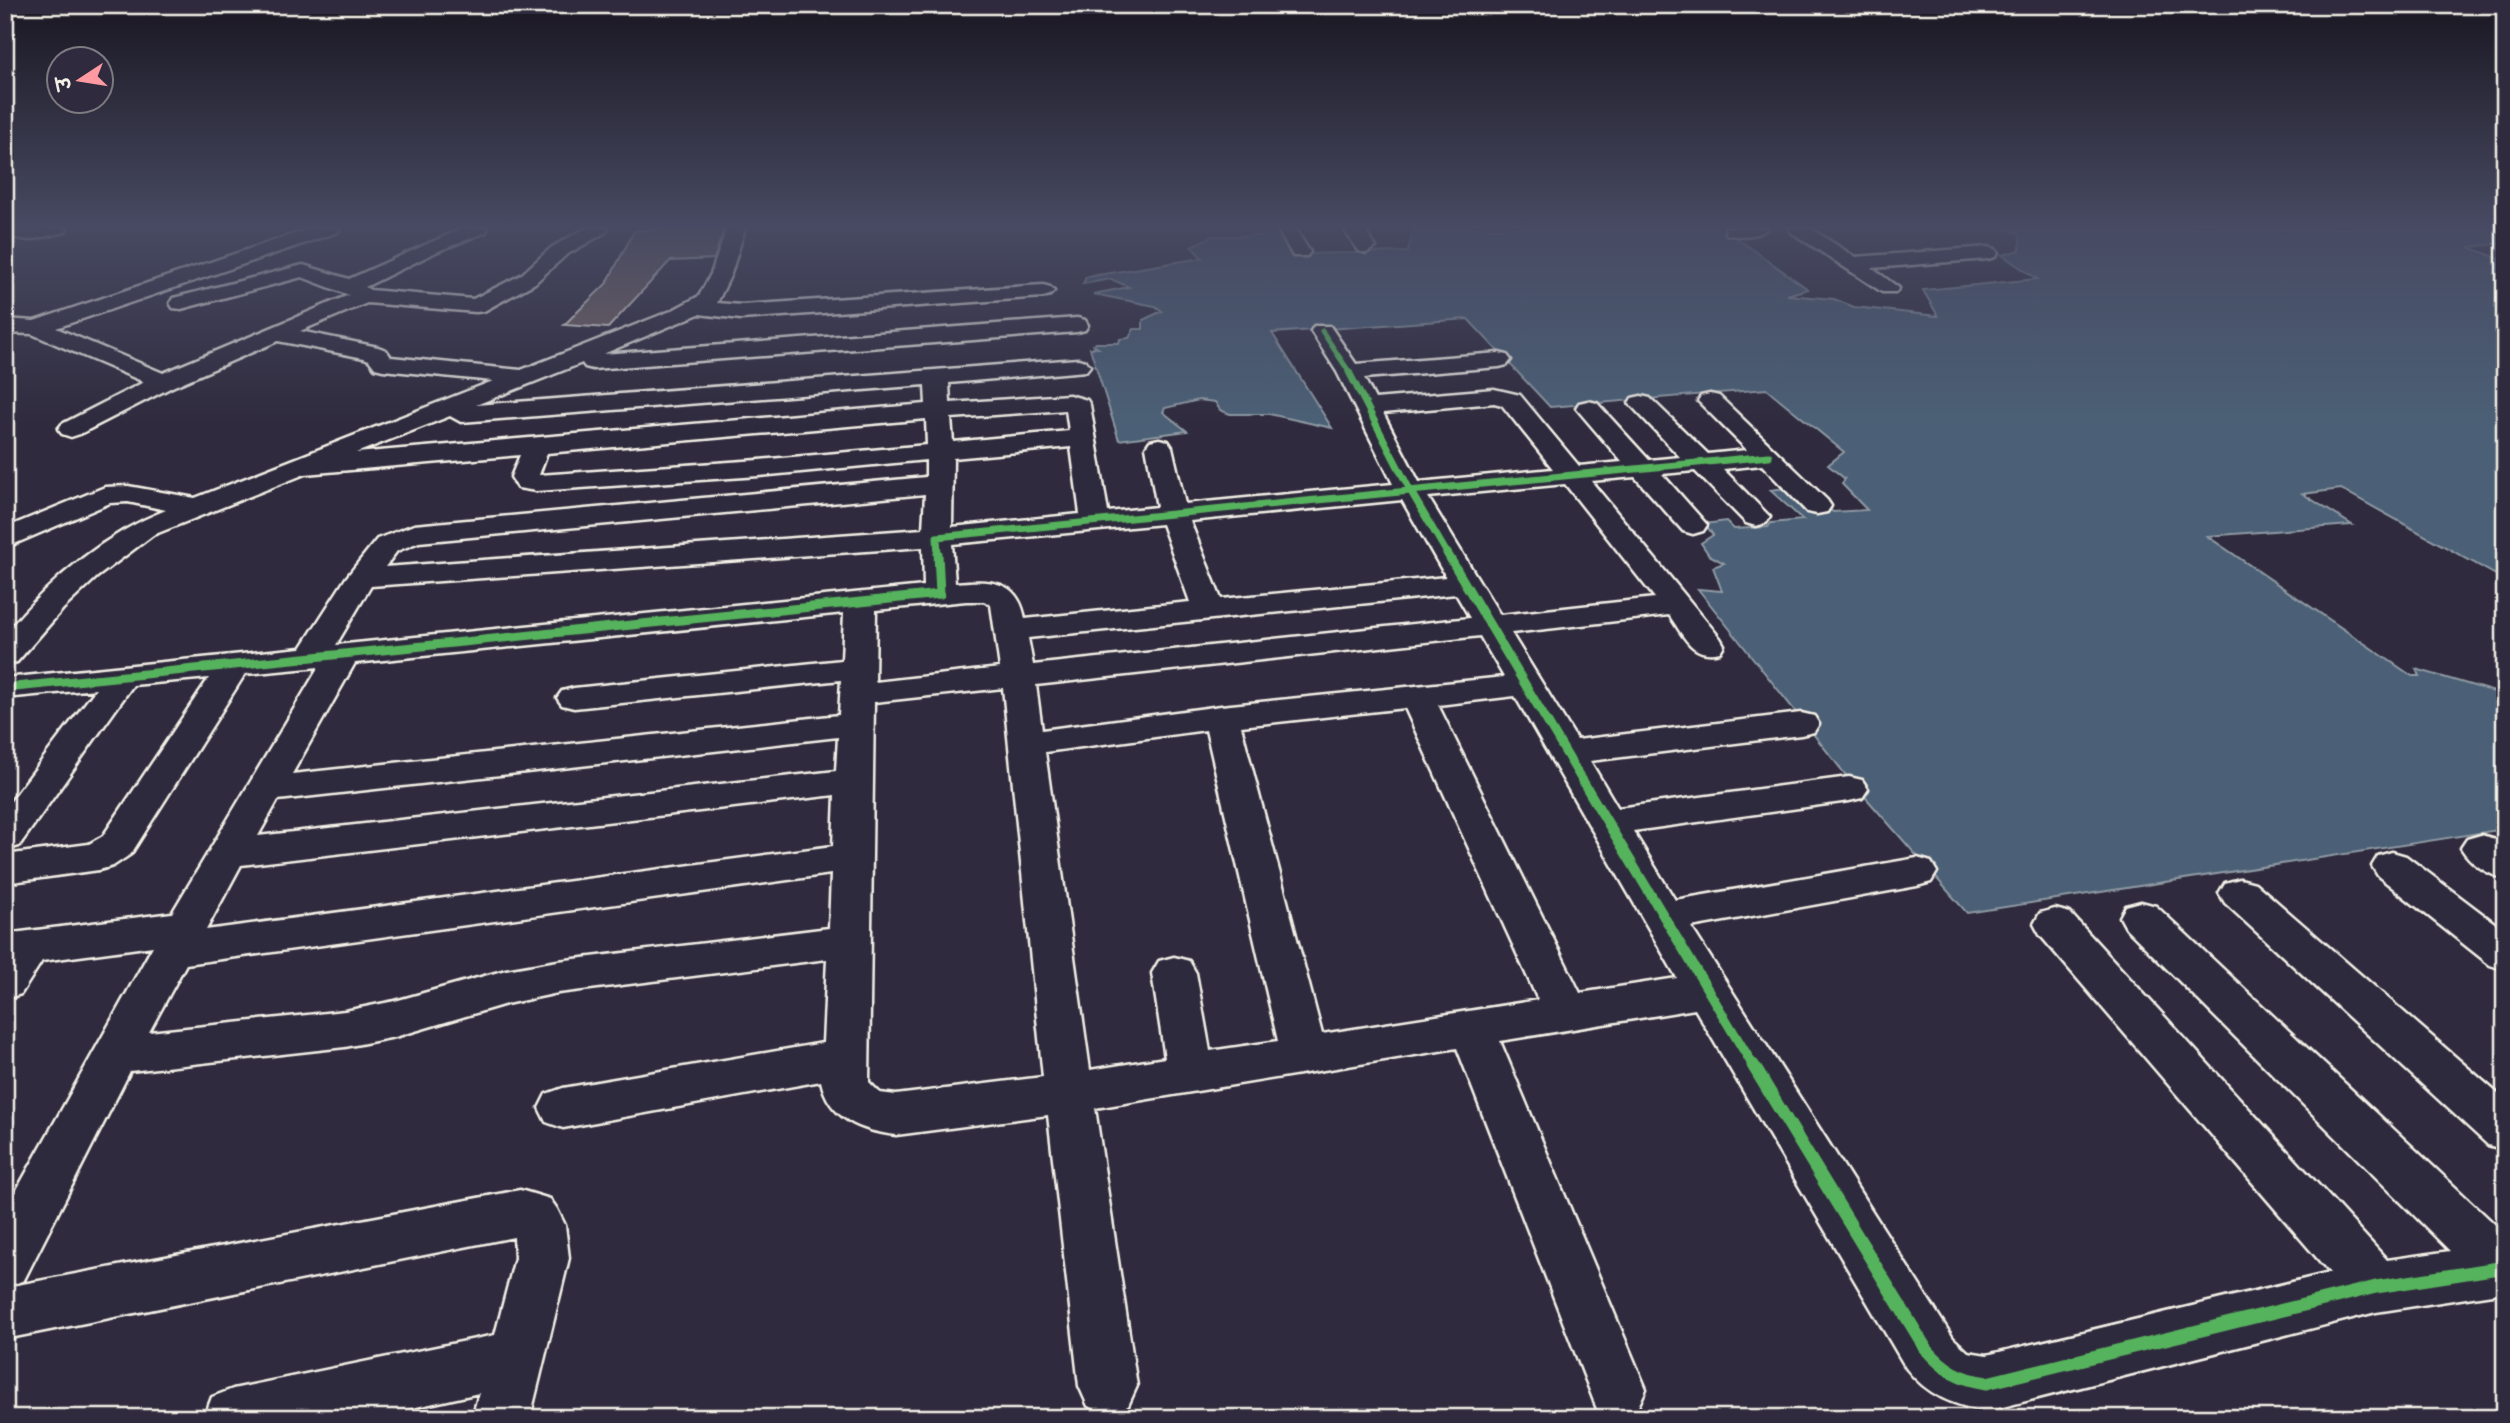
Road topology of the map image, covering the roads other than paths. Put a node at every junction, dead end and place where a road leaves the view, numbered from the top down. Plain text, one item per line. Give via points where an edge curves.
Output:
1 (135, 294) edge
2 (214, 294) edge
3 (350, 294) edge
4 (384, 294) edge
5 (498, 294) edge
6 (708, 294) edge
7 (806, 294) edge
8 (994, 294) edge
9 (181, 303) dead end
10 (702, 303) junction
11 (1077, 325) dead end
12 (5, 326) edge
13 (36, 328) junction
14 (1322, 331) dead end
15 (273, 333) junction
16 (1499, 360) dead end
17 (558, 365) junction
18 (1078, 366) dead end
19 (1349, 372) junction
20 (525, 378) junction
21 (937, 378) junction
22 (163, 382) junction
23 (772, 390) junction
24 (1710, 401) dead end
25 (1641, 403) dead end
26 (1366, 407) junction
27 (1588, 408) dead end
28 (937, 411) junction
29 (426, 416) junction
30 (765, 426) junction
31 (71, 429) dead end
32 (1082, 438) junction
33 (537, 445) junction
34 (1159, 447) dead end
35 (940, 452) junction
36 (1769, 456) junction
37 (1703, 462) junction
38 (304, 466) junction
39 (1644, 467) junction
40 (759, 468) junction
41 (1572, 474) junction
42 (939, 484) junction
43 (1410, 490) junction
44 (1817, 506) dead end
45 (196, 508) junction
46 (1173, 515) junction
47 (1756, 517) dead end
48 (1096, 522) junction
49 (1693, 525) dead end
50 (937, 537) junction
51 (5, 539) edge
52 (361, 578) junction
53 (1467, 584) junction
54 (940, 594) junction
55 (860, 603) junction
56 (1677, 605) junction
57 (1209, 610) junction
58 (1492, 626) junction
59 (1012, 630) junction
60 (1708, 645) dead end
61 (5, 655) edge
62 (327, 657) junction
63 (233, 666) junction
64 (1018, 675) junction
65 (122, 677) junction
66 (1526, 685) junction
67 (5, 688) edge
68 (857, 696) junction
69 (1417, 696) junction
70 (574, 698) dead end
71 (1221, 717) junction
72 (1801, 724) dead end
73 (1026, 743) junction
74 (1566, 753) junction
75 (854, 781) junction
76 (267, 789) junction
77 (1849, 789) dead end
78 (1607, 821) junction
79 (5, 836) edge
80 (229, 853) junction
81 (852, 857) junction
82 (2392, 866) dead end
83 (5, 869) edge
84 (1917, 872) dead end
85 (2240, 893) dead end
86 (1663, 917) junction
87 (2141, 917) dead end
88 (2055, 924) dead end
89 (180, 938) junction
90 (850, 941) junction
91 (17, 949) edge
92 (2505, 954) edge
93 (1174, 973) dead end
94 (5, 982) edge
95 (1707, 990) junction
96 (1567, 1013) junction
97 (1472, 1029) junction
98 (115, 1054) junction
99 (1304, 1055) junction
100 (846, 1058) junction
101 (1191, 1073) junction
102 (1069, 1093) junction
103 (563, 1108) dead end
104 (2505, 1130) edge
105 (20, 1210) edge
106 (5, 1263) edge
107 (2504, 1267) edge
108 (2376, 1287) junction
109 (5, 1313) edge
110 (518, 1357) junction
111 (1108, 1386) dead end
112 (1617, 1389) dead end
113 (233, 1418) edge
114 (500, 1418) edge

1 - 13 street
2 - 9 street
3 - 15 street
4 - 5 street via 476,306
6 - 10 street
7 - 10 street
8 - 10 street via 741,312
10 - 17 street
11 - 17 street
12 - 13 street
13 - 22 street
14 - 19 street
15 - 20 street via 370,352 383,363
15 - 22 street
16 - 19 street
17 - 20 street
18 - 21 street
19 - 26 street
20 - 29 street
21 - 23 street
21 - 28 street
22 - 31 street
23 - 29 street
23 - 30 street
24 - 36 street
25 - 37 street
26 - 41 street via 1506,397
26 - 43 street
27 - 39 street
28 - 30 street
28 - 32 street via 1069,402 1078,405
28 - 35 street
29 - 38 street
30 - 33 street
30 - 40 street
32 - 35 street
32 - 48 street
33 - 38 street
33 - 40 street via 525,477 528,482
34 - 46 street
35 - 40 street
35 - 42 street
36 - 37 street
36 - 44 street
37 - 39 street
37 - 47 street
38 - 45 street
39 - 41 street
39 - 49 street
41 - 43 street
41 - 56 street
42 - 50 street
42 - 52 street via 414,534 387,545
43 - 46 street
43 - 53 street
45 - 51 street via 138,496 105,495
45 - 61 street via 143,529 77,576
46 - 48 street
46 - 57 street
48 - 50 street
50 - 52 street
50 - 54 street
52 - 62 street
53 - 57 street
53 - 58 street
54 - 55 street
54 - 59 street via 1000,594
55 - 62 street
55 - 68 street
56 - 58 street
56 - 60 street
57 - 59 street
58 - 64 street
58 - 66 street
59 - 64 street
62 - 63 street
62 - 76 street
63 - 65 street
63 - 83 street via 117,845 99,856
64 - 68 street
64 - 73 street
65 - 67 street
65 - 79 street
66 - 69 street
66 - 74 street
68 - 70 street
68 - 75 street
68 - 76 street
69 - 71 street
69 - 96 street
71 - 73 street
71 - 99 street
72 - 74 street
73 - 102 street
74 - 78 street
75 - 80 street
75 - 81 street
76 - 80 street
77 - 78 street
78 - 86 street
80 - 89 street
81 - 89 street
81 - 90 street
82 - 92 street
84 - 86 street
85 - 104 street
86 - 95 street
87 - 107 street
88 - 108 street
89 - 91 street
89 - 98 street
90 - 98 street via 558,977 345,1029
90 - 100 street
91 - 94 street
93 - 101 street
95 - 96 street
95 - 108 street via 1926,1349 1940,1367 1960,1380 1987,1383
96 - 97 street
97 - 99 street
97 - 112 street
98 - 105 street
99 - 101 street
100 - 102 street via 845,1084 867,1112 895,1115
100 - 103 street
101 - 102 street
102 - 111 street
105 - 106 street
107 - 108 street
109 - 110 street via 520,1213 532,1215 539,1225 542,1258
110 - 113 street
110 - 114 street

